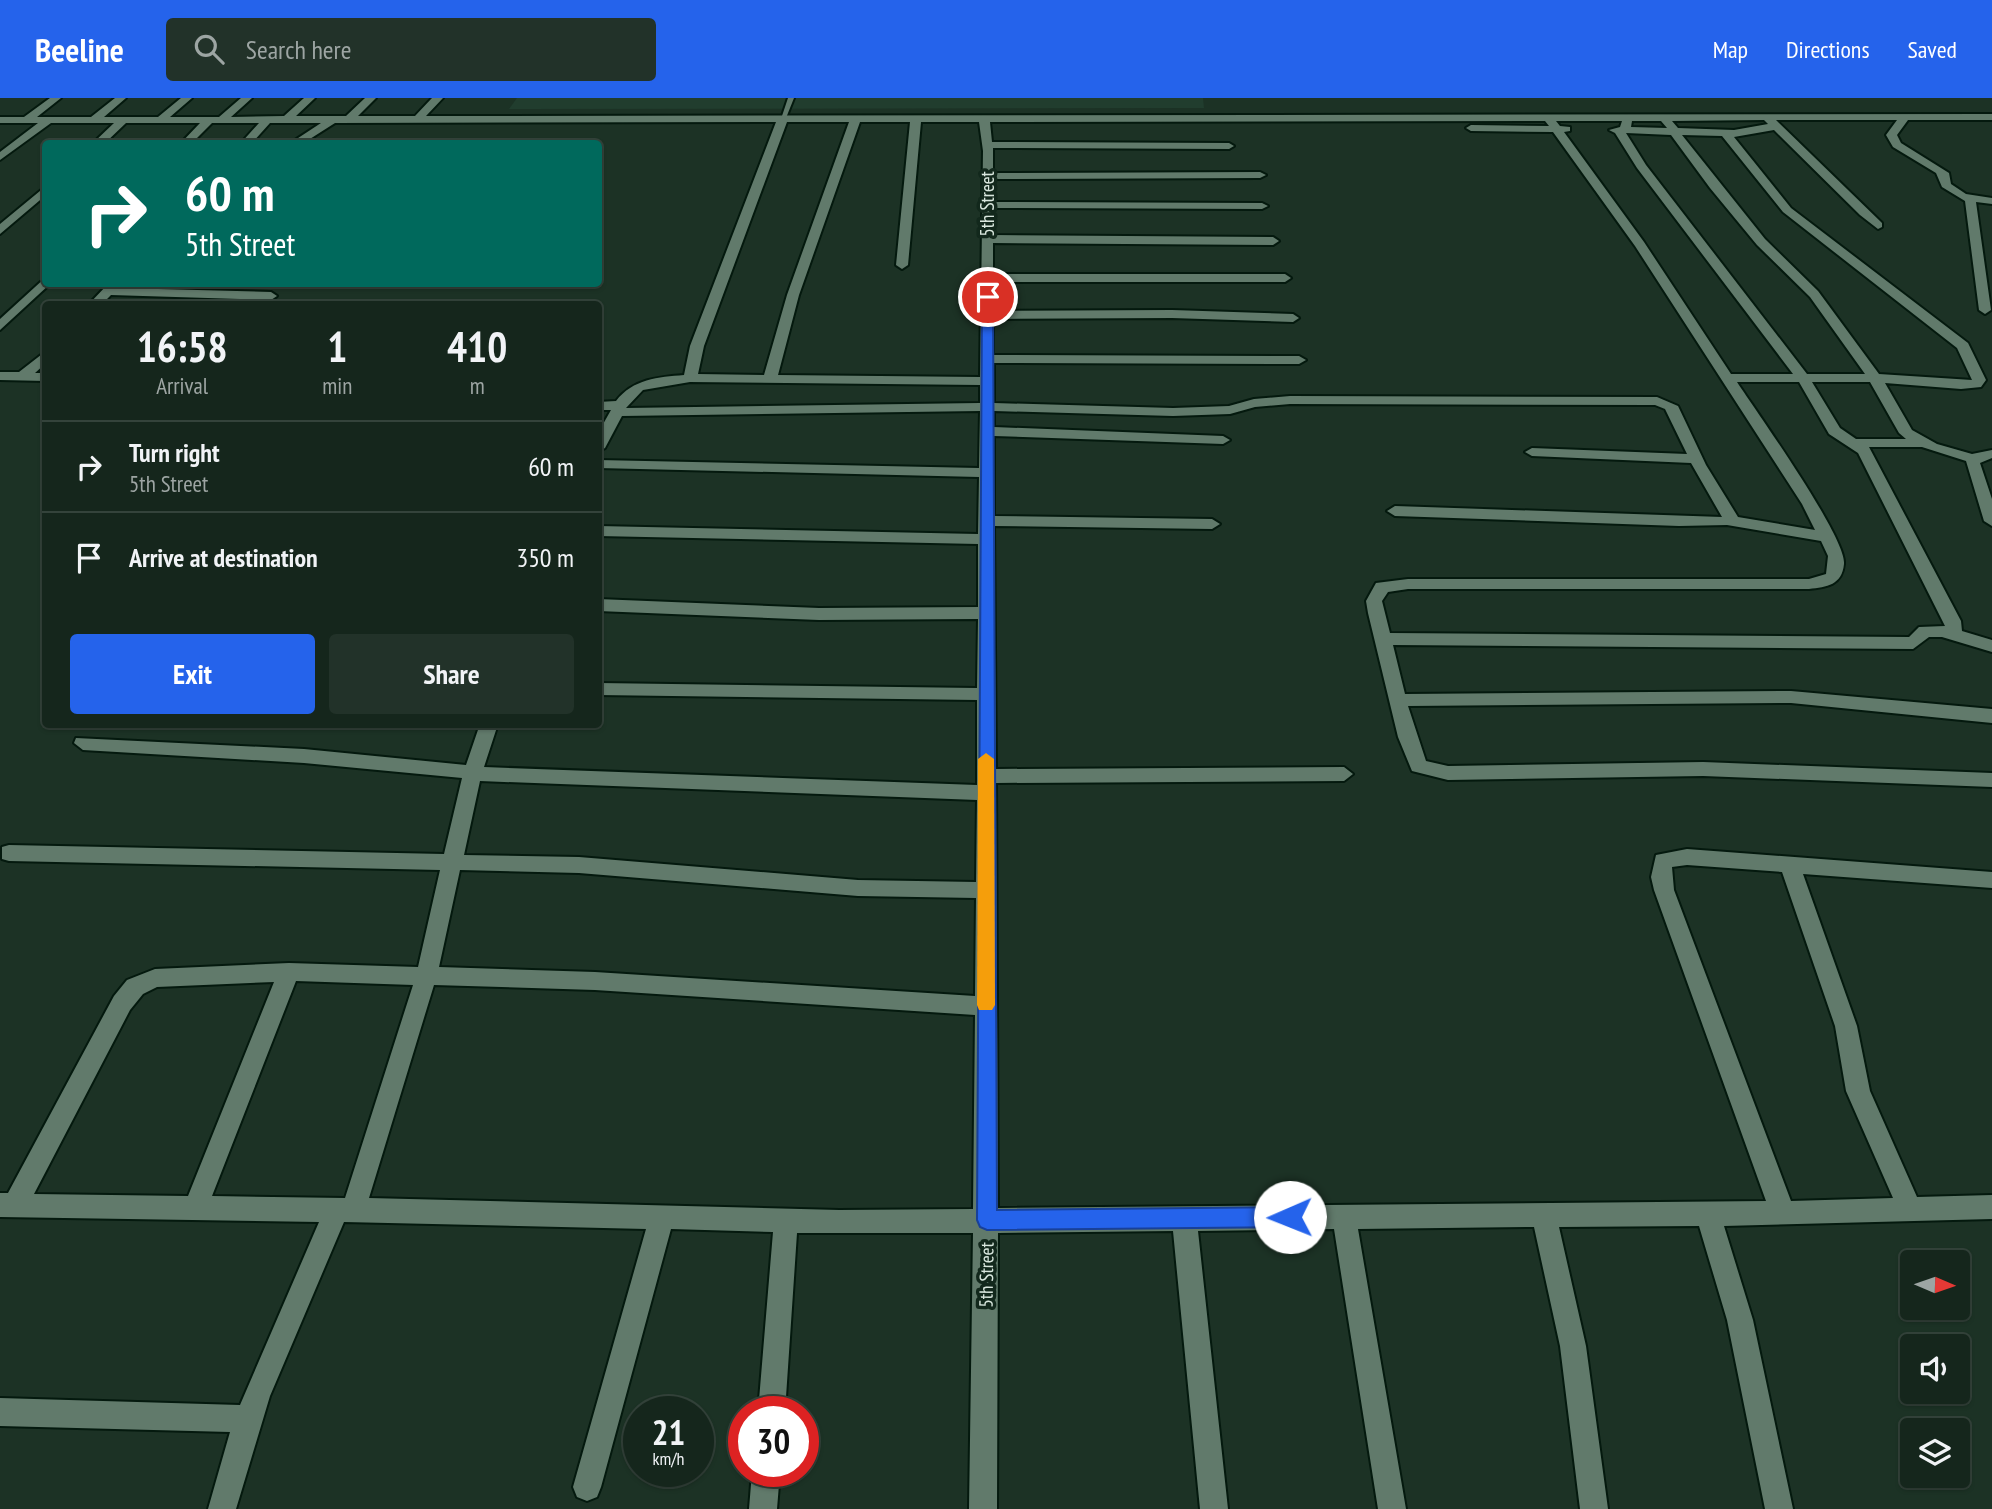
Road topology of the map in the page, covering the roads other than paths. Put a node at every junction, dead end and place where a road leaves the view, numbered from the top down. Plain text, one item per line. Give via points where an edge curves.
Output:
1 (56, 98) edge
2 (121, 98) edge
3 (187, 98) edge
4 (247, 98) edge
5 (310, 98) edge
6 (371, 98) edge
7 (438, 98) edge
8 (791, 98) edge
9 (984, 117) junction
10 (1664, 117) junction
11 (1765, 117) junction
12 (1903, 117) junction
13 (1992, 117) edge
14 (783, 118) junction
15 (856, 118) junction
16 (916, 118) junction
17 (161, 119) junction
18 (216, 119) junction
19 (268, 119) junction
20 (287, 119) junction
21 (332, 119) junction
22 (349, 119) junction
23 (418, 119) junction
24 (0, 120) edge
25 (26, 120) junction
26 (48, 120) junction
27 (93, 120) junction
28 (123, 120) junction
29 (1552, 123) junction
30 (1625, 124) junction
31 (1776, 127) junction
32 (1674, 131) junction
33 (1732, 133) junction
34 (101, 140) edge
35 (190, 140) edge
36 (250, 140) edge
37 (300, 140) edge
38 (987, 145) junction
39 (1229, 146) dead end
40 (0, 157) edge
41 (1260, 175) dead end
42 (987, 176) junction
43 (42, 193) edge
44 (1970, 198) junction
45 (1992, 201) edge
46 (987, 205) junction
47 (1262, 206) dead end
48 (1878, 225) dead end
49 (0, 230) edge
50 (988, 239) junction
51 (1273, 241) dead end
52 (902, 265) dead end
53 (987, 278) junction
54 (1285, 278) dead end
55 (42, 285) edge
56 (112, 287) edge
57 (271, 296) dead end
58 (98, 301) edge
59 (1985, 310) dead end
60 (988, 315) junction
61 (1293, 318) dead end
62 (0, 326) edge
63 (42, 359) edge
64 (988, 359) junction
65 (1300, 360) dead end
66 (0, 376) edge
67 (22, 377) junction
68 (42, 377) edge
69 (690, 378) junction
70 (1803, 378) junction
71 (1875, 378) junction
72 (770, 379) junction
73 (1728, 379) junction
74 (988, 381) junction
75 (602, 407) edge
76 (988, 407) junction
77 (620, 409) junction
78 (988, 431) junction
79 (1223, 440) dead end
80 (602, 441) edge
81 (1855, 443) junction
82 (1922, 443) junction
83 (1532, 452) dead end
84 (1992, 454) edge
85 (1696, 459) junction
86 (1974, 459) junction
87 (602, 464) edge
88 (988, 473) junction
89 (1395, 511) dead end
90 (1731, 521) junction
91 (1992, 521) edge
92 (1212, 524) dead end
93 (987, 530) junction
94 (602, 531) edge
95 (1826, 537) junction
96 (602, 605) edge
97 (987, 613) junction
98 (1954, 634) junction
99 (1385, 639) junction
100 (1992, 646) edge
101 (602, 689) edge
102 (986, 694) junction
103 (1399, 700) junction
104 (1992, 716) edge
105 (488, 728) edge
106 (83, 743) dead end
107 (472, 774) junction
108 (1344, 774) dead end
109 (1992, 780) edge
110 (986, 785) junction
111 (9, 853) dead end
112 (453, 862) junction
113 (1789, 864) junction
114 (1992, 880) edge
115 (985, 890) junction
116 (289, 972) junction
117 (427, 975) junction
118 (986, 1006) junction
119 (7, 1205) edge
120 (1992, 1207) edge
121 (195, 1209) junction
122 (1910, 1209) junction
123 (345, 1212) junction
124 (1708, 1213) junction
125 (1783, 1213) junction
126 (1544, 1215) junction
127 (662, 1216) junction
128 (1343, 1216) junction
129 (1184, 1218) junction
130 (786, 1220) junction
131 (987, 1220) junction
132 (772, 1396) edge
133 (0, 1412) edge
134 (250, 1419) junction
135 (587, 1487) dead end
136 (765, 1487) edge
137 (222, 1509) edge
138 (764, 1509) edge
139 (983, 1509) edge
140 (1214, 1509) edge
141 (1392, 1509) edge
142 (1594, 1509) edge
143 (1779, 1509) edge

1 - 25 street
2 - 27 street
3 - 17 street
4 - 18 street
5 - 20 street
6 - 22 street
7 - 23 street
8 - 14 lane
9 - 16 street
9 - 29 street via 1437,117 1481,129
9 - 38 street, 5th Street
10 - 11 street
10 - 30 street
10 - 32 street
11 - 12 street
11 - 31 street
12 - 13 street
12 - 44 street via 1891,135 1897,145 1940,171 1951,189
14 - 15 street
14 - 23 street
14 - 69 street via 697,346
15 - 16 street
15 - 72 street via 793,295
16 - 52 street
17 - 18 street
17 - 28 street
18 - 19 street
18 - 35 street
19 - 20 street
19 - 36 street
20 - 21 street
21 - 22 street
21 - 37 street
22 - 23 street
24 - 25 street
25 - 26 street
26 - 27 street
26 - 40 street
27 - 28 street
28 - 34 street
29 - 30 street
29 - 73 street
30 - 32 street
30 - 70 street via 1621,136 1641,166
31 - 33 street
31 - 48 street
32 - 33 street
32 - 71 street via 1762,242 1814,294
33 - 71 street via 1727,135 1730,141 1787,210 1963,346 1979,380 1961,385
38 - 39 street
38 - 42 street, 5th Street
41 - 42 street
42 - 46 street, 5th Street
43 - 49 street
44 - 45 street
44 - 59 street
46 - 47 street
46 - 50 street, 5th Street
50 - 51 street
50 - 53 street, 5th Street
53 - 54 street
53 - 60 street, 5th Street
55 - 62 street
56 - 57 street
56 - 58 street
60 - 61 street
60 - 64 street, 5th Street
63 - 67 street
64 - 65 street
64 - 74 street, 5th Street
66 - 67 street
67 - 68 street
69 - 72 street
69 - 77 street via 645,383 629,390
70 - 71 street
70 - 73 street
70 - 81 street via 1834,431
71 - 82 street via 1906,433
72 - 74 street
73 - 95 street via 1810,504
74 - 76 street, 5th Street
75 - 77 street
76 - 77 street
76 - 78 street, 5th Street
76 - 85 street via 1172,412 1230,410 1290,400 1653,400 1671,406
77 - 80 street
78 - 79 street
78 - 88 street, 5th Street
81 - 82 street
81 - 98 street via 1864,450 1925,566
82 - 86 street
83 - 85 street
84 - 86 street
85 - 90 street
86 - 91 street
87 - 88 street
88 - 93 street, 5th Street
89 - 90 street via 1628,522
90 - 95 street
92 - 93 street
93 - 94 street
93 - 97 street, 5th Street
95 - 99 street via 1836,555 1833,576 1809,584 1390,585 1376,593 1374,601
96 - 97 street via 819,614
97 - 102 street, 5th Street
98 - 99 street via 1924,631 1913,643
98 - 100 street
99 - 103 street
101 - 102 street
102 - 110 street, 5th Street
103 - 104 street via 1791,697
103 - 109 street via 1419,766 1448,773 1703,769
105 - 107 street
106 - 107 street via 304,756
107 - 110 street
107 - 112 street
108 - 110 street
110 - 115 street, 5th Street
111 - 112 street
112 - 115 street via 579,865 858,888
112 - 117 street
113 - 114 street
113 - 122 street via 1846,1026 1858,1091
113 - 125 street via 1688,857 1671,858 1660,867 1688,959
115 - 118 street, 5th Street
116 - 117 street
116 - 119 street via 155,978 135,987
116 - 121 street
117 - 118 street
117 - 123 street
118 - 131 street, 5th Street
119 - 121 street
120 - 122 street
121 - 123 street
122 - 125 street
123 - 127 street
123 - 134 street
124 - 125 street
124 - 126 street
124 - 143 street via 1740,1320
126 - 128 street
126 - 142 street via 1573,1346
127 - 130 street
127 - 135 street
128 - 129 street
128 - 141 street
129 - 131 street
129 - 140 street
130 - 131 street
130 - 132 street
131 - 139 street, 5th Street
133 - 134 street
134 - 137 street
136 - 138 street

